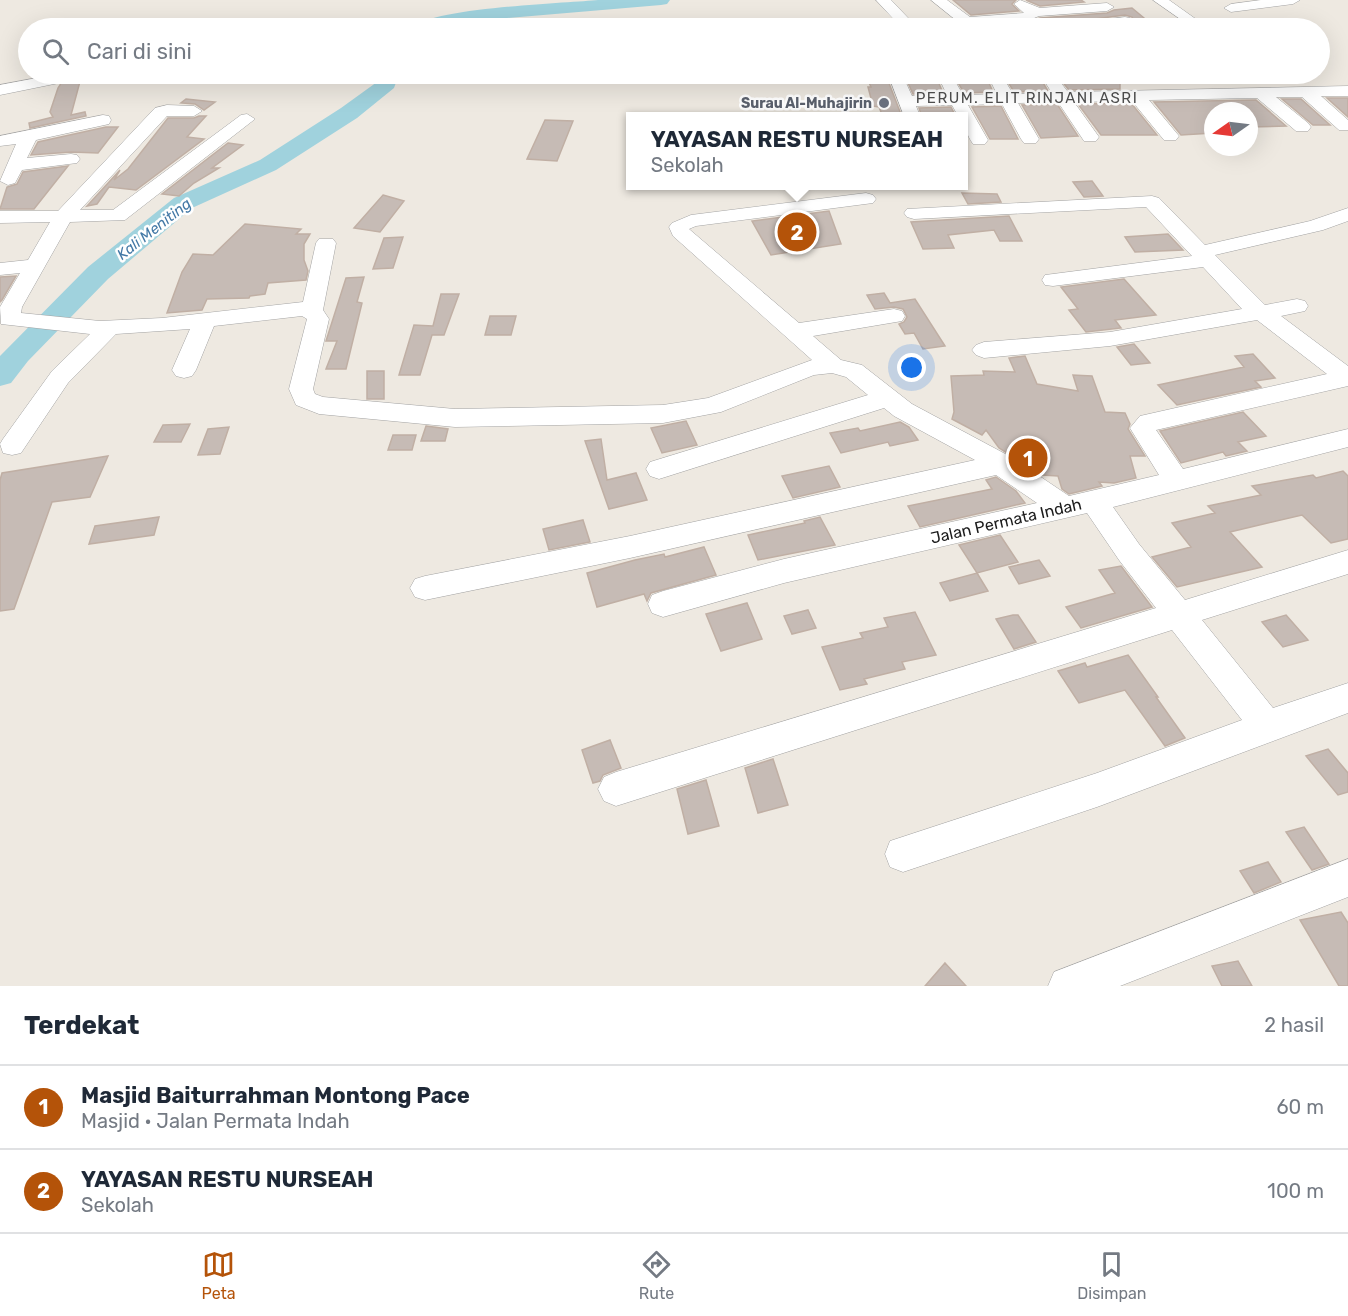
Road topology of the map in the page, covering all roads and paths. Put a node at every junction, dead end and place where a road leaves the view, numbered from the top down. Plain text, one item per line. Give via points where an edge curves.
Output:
1 (883, 0) edge
2 (938, 0) edge
3 (1017, 0) edge
4 (1160, 0) edge
5 (1293, 0) edge
6 (1102, 4) edge
7 (985, 6) dead end
8 (1231, 8) dead end
9 (1036, 12) junction
10 (900, 18) edge
11 (962, 18) edge
12 (998, 18) edge
13 (1021, 18) edge
14 (1121, 18) edge
15 (1187, 18) edge
16 (1335, 77) edge
17 (32, 84) edge
18 (899, 84) edge
19 (950, 84) edge
20 (1000, 84) edge
21 (1054, 84) edge
22 (0, 90) edge
23 (1348, 90) edge
24 (1305, 92) junction
25 (1262, 94) junction
26 (1202, 96) junction
27 (1138, 97) junction
28 (1063, 98) junction
29 (959, 100) junction
30 (1010, 100) junction
31 (1208, 102) edge
32 (909, 109) edge
33 (194, 111) dead end
34 (965, 112) edge
35 (968, 118) edge
36 (247, 119) dead end
37 (103, 120) dead end
38 (1346, 126) dead end
39 (1302, 127) dead end
40 (1090, 136) dead end
41 (1170, 136) dead end
42 (21, 138) junction
43 (1030, 139) dead end
44 (979, 140) dead end
45 (0, 141) edge
46 (71, 159) dead end
47 (866, 199) dead end
48 (914, 213) dead end
49 (1348, 214) edge
50 (0, 217) edge
51 (63, 217) junction
52 (326, 243) dead end
53 (1205, 256) junction
54 (33, 266) junction
55 (0, 269) edge
56 (1053, 280) dead end
57 (1297, 306) dead end
58 (312, 312) junction
59 (1260, 313) junction
60 (894, 316) dead end
61 (7, 320) edge
62 (205, 321) junction
63 (104, 328) junction
64 (796, 331) junction
65 (984, 350) dead end
66 (833, 365) junction
67 (184, 370) dead end
68 (1348, 377) edge
69 (887, 398) junction
70 (1348, 438) edge
71 (12, 446) dead end
72 (1002, 464) junction
73 (659, 469) dead end
74 (1176, 480) junction
75 (1094, 501) junction
76 (1064, 507) junction
77 (1348, 562) edge
78 (425, 588) dead end
79 (663, 604) dead end
80 (1179, 615) junction
81 (1348, 698) edge
82 (1267, 726) junction
83 (616, 789) dead end
84 (903, 854) dead end
85 (1348, 878) edge
86 (1068, 986) edge

1 - 10 street
2 - 11 street
3 - 9 street
4 - 15 street
5 - 8 street
6 - 9 street
6 - 14 street
7 - 12 street
9 - 13 street via 1032,17
16 - 23 street
17 - 22 street
18 - 32 street
19 - 29 street
20 - 30 street
21 - 28 street
23 - 24 street
24 - 25 street
24 - 38 street
25 - 26 street
25 - 39 street
26 - 27 street
26 - 31 street
27 - 28 street
27 - 41 street
28 - 30 street
28 - 40 street
29 - 30 street
29 - 32 street
29 - 34 street
30 - 43 street
33 - 51 street via 161,112
35 - 44 street
36 - 51 street via 123,214
37 - 42 street
42 - 45 street
42 - 46 street via 27,141 12,172
47 - 64 street via 691,221 679,227 719,267
48 - 53 street via 1145,201 1157,205
49 - 53 street
50 - 51 street
51 - 54 street
52 - 58 street
53 - 56 street
53 - 59 street
54 - 55 street
54 - 61 street
57 - 59 street
58 - 62 street via 297,309
58 - 66 street via 318,319 301,389 305,399 319,405 421,416 679,413 712,406 816,366
59 - 65 street via 1110,339
59 - 68 street
60 - 64 street
61 - 63 street
62 - 63 street
62 - 67 street
63 - 71 street via 60,376
64 - 66 street
66 - 69 street via 854,371
68 - 74 street via 1149,422 1143,428 1145,433
69 - 72 street
69 - 73 street
70 - 74 street, Jalan Permata Indah
72 - 76 street
72 - 78 street
74 - 75 street, Jalan Permata Indah
75 - 76 street, Jalan Permata Indah
75 - 80 street
76 - 79 street, Jalan Permata Indah via 784,571
77 - 80 street
80 - 82 street
80 - 83 street
81 - 82 street
82 - 84 street via 1097,790
85 - 86 street

